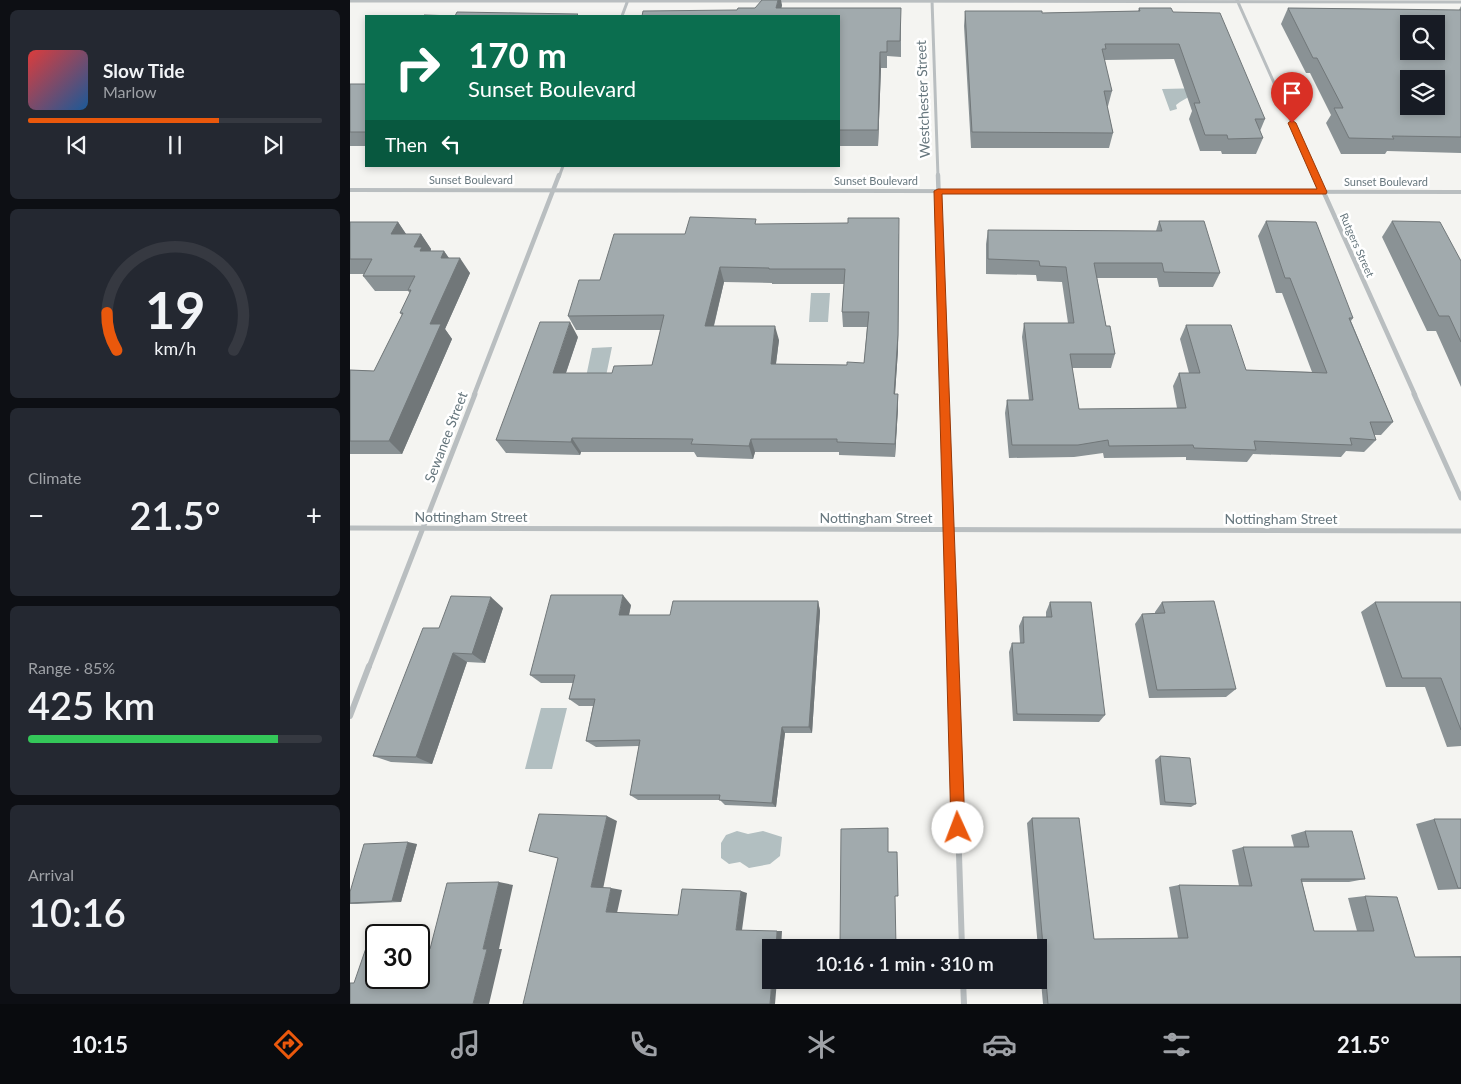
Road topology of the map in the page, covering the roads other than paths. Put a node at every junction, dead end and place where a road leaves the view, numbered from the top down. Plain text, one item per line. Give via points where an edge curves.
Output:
1 (350, 1) edge
2 (628, 1) edge
3 (932, 1) edge
4 (1237, 1) edge
5 (1461, 2) edge
6 (622, 15) edge
7 (563, 167) edge
8 (350, 190) edge
9 (554, 191) junction
10 (938, 191) junction
11 (1323, 192) junction
12 (1461, 192) edge
13 (1461, 498) edge
14 (350, 528) edge
15 (423, 529) junction
16 (949, 530) junction
17 (1461, 531) edge
18 (350, 716) edge
19 (962, 939) edge
20 (963, 989) edge
21 (964, 1004) edge

1 - 2 street
2 - 3 street
2 - 6 street
3 - 4 street
3 - 10 street, Westchester Street
4 - 5 street
4 - 11 street, Rutgers Street
7 - 9 street, Sewanee Street
8 - 9 street, Sunset Boulevard
9 - 10 street, Sunset Boulevard
9 - 15 street, Sewanee Street
10 - 11 street, Sunset Boulevard
10 - 16 street, Westchester Street
11 - 12 street, Sunset Boulevard
11 - 13 street, Rutgers Street
14 - 15 street, Nottingham Street
15 - 16 street, Nottingham Street
15 - 18 street, Sewanee Street
16 - 17 street, Nottingham Street
16 - 19 street, Westchester Street
20 - 21 street

